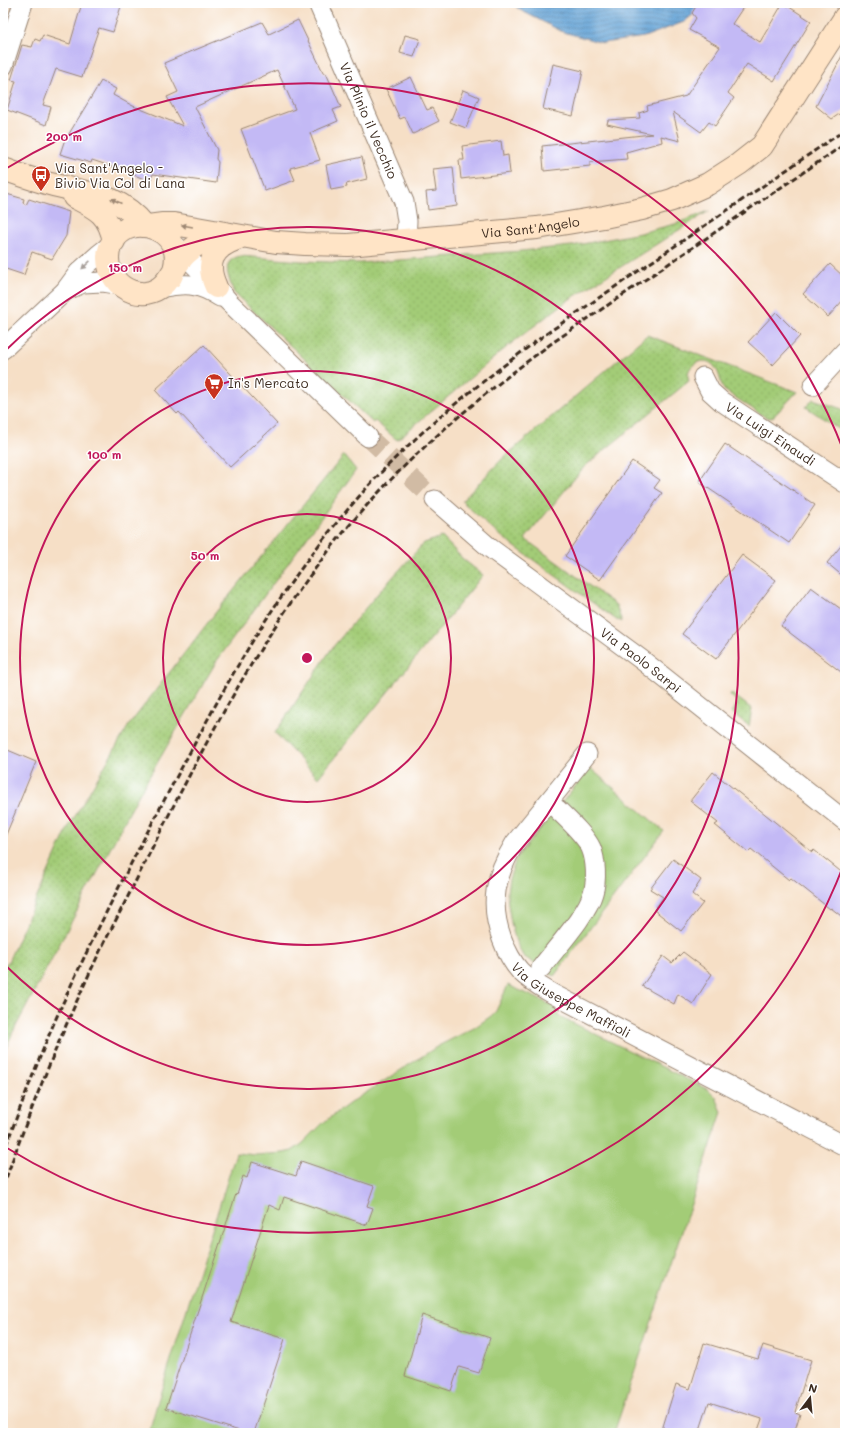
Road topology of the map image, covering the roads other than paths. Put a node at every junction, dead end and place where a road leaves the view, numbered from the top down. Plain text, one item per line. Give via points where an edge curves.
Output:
1 (23, 3) edge
2 (318, 3) edge
3 (845, 17) edge
4 (3, 66) edge
5 (3, 169) edge
6 (49, 184) junction
7 (153, 229) junction
8 (245, 239) junction
9 (406, 240) junction
10 (113, 243) junction
11 (185, 255) junction
12 (165, 283) junction
13 (120, 285) junction
14 (65, 291) junction
15 (223, 294) junction
16 (3, 349) edge
17 (845, 351) edge
18 (703, 377) dead end
19 (813, 386) dead end
20 (368, 437) tunnel mouth
21 (845, 483) edge
22 (436, 500) tunnel mouth
23 (587, 754) dead end
24 (557, 809) dead end
25 (845, 821) edge
26 (541, 968) dead end
27 (845, 1146) edge

1 - 4 street
2 - 9 street, Via Plinio il Vecchio via 404,202
3 - 9 street, Via Sant'Angelo via 762,146 708,184 672,200 604,218 537,228
5 - 6 street
7 -> 6 street via 124,205 92,193
6 - 10 street via 98,210 112,229
8 -> 7 street, Via Sant'Angelo via 174,224 163,224
7 - 10 street, Via Sant'Angelo via 136,226 129,228
7 - 11 street
7 - 12 street via 172,243 175,251 175,269
8 - 9 street, Via Sant'Angelo via 305,244
8 - 11 street, Via Sant'Angelo via 211,240 198,245
8 - 15 street via 226,243 213,258 211,276
10 - 13 street via 108,253 108,264
10 -> 14 street via 79,272
11 - 12 street, Via Sant'Angelo
11 - 15 street
12 - 13 street via 149,292 140,293 132,292
12 - 15 street via 198,286
13 - 14 street via 84,283
14 - 16 street
15 - 20 street
17 - 19 street
18 - 21 street, Via Luigi Einaudi via 710,391 721,401
22 - 25 street, Via Paolo Sarpi via 490,548 642,660
23 - 27 street, Via Giuseppe Maffioli via 505,859 498,877 495,913 507,951 520,970 534,983 553,994
24 - 26 street via 590,847 596,866 593,893 582,914

